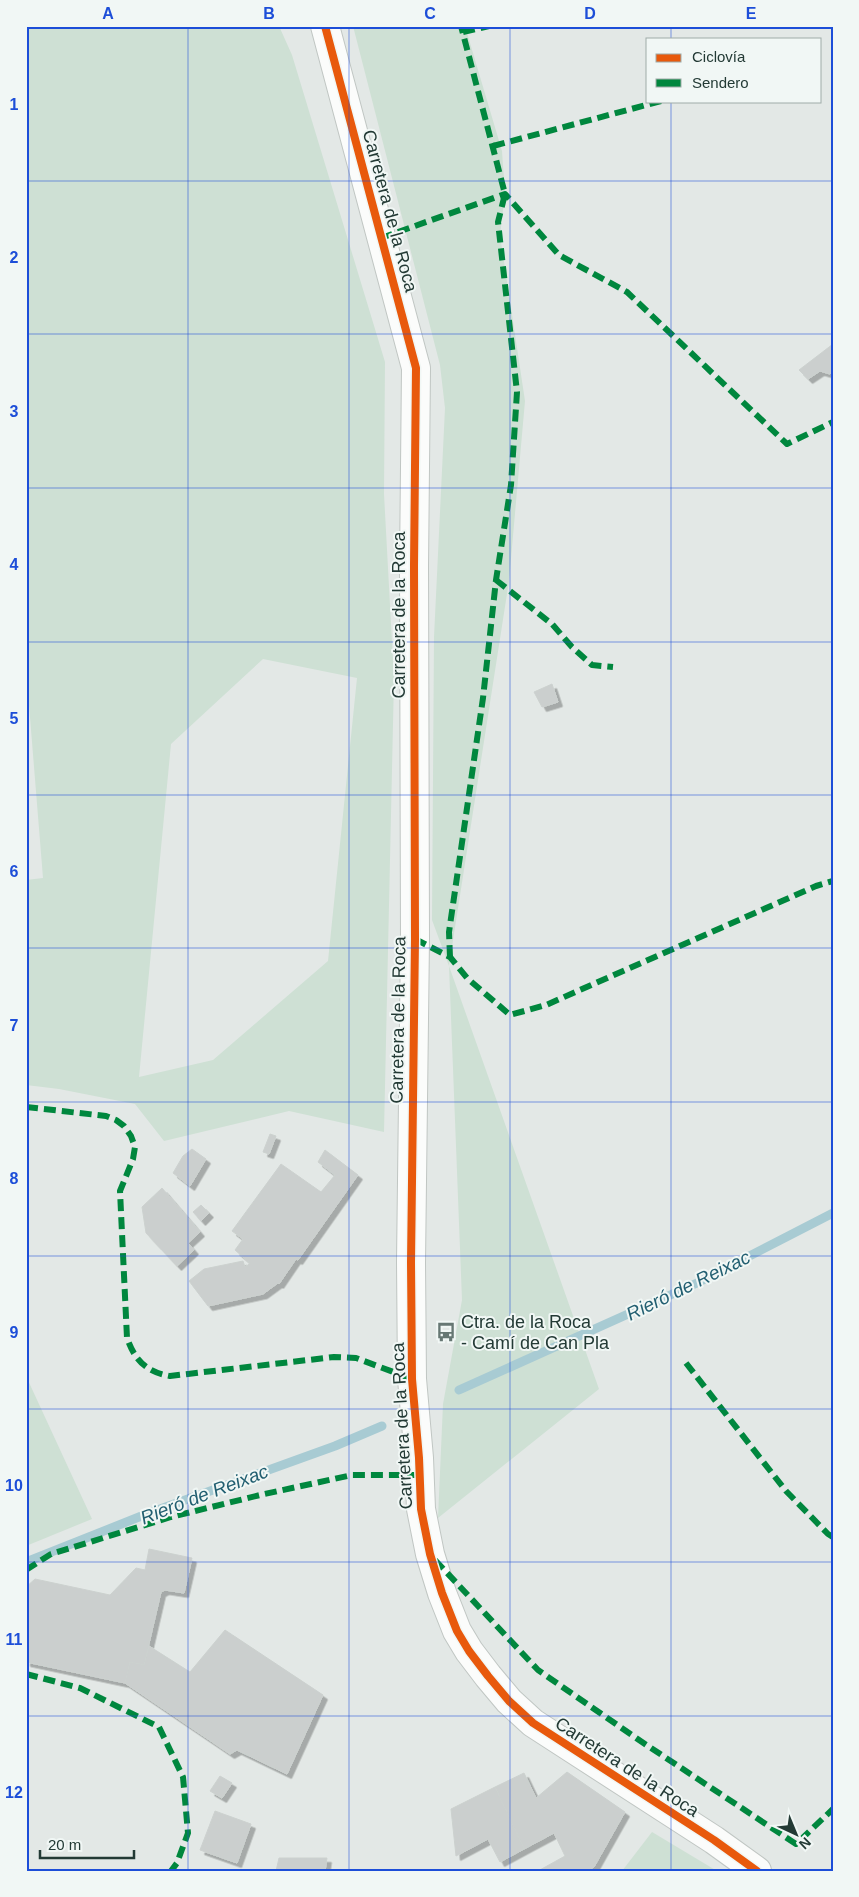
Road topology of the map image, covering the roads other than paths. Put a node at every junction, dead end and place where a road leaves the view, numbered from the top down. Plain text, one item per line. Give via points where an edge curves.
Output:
1 (325, 26) edge
2 (757, 1871) edge

1 - 2 street, Carretera de la Roca via 416,368 412,1379 421,1509 430,1554 457,1631 509,1701 533,1724

